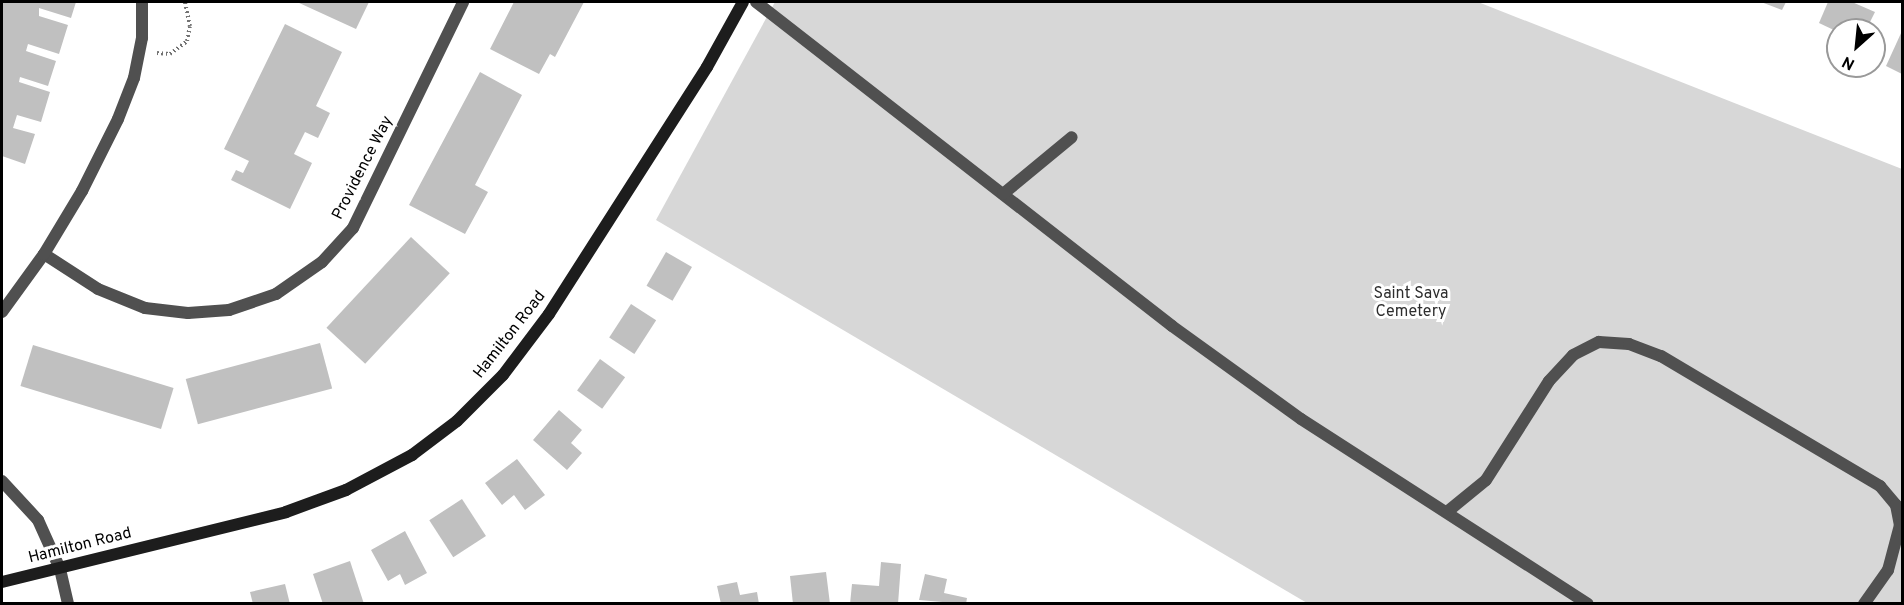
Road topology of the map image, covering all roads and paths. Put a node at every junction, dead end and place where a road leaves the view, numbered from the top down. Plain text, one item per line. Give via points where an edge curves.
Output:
1 (142, 2) edge
2 (185, 2) edge
3 (463, 2) edge
4 (742, 2) edge
5 (756, 2) edge
6 (140, 52) junction
7 (1072, 137) dead end
8 (1003, 194) junction
9 (44, 254) junction
10 (2, 312) edge
11 (2, 481) edge
12 (1447, 512) junction
13 (60, 569) junction
14 (2, 582) edge
15 (68, 603) edge
16 (1588, 603) edge
17 (1864, 603) edge

1 - 6 street
2 - 6 path via 190,26 187,40 170,54
3 - 9 street, Providence Way via 353,228 322,262 276,294 229,310 188,313 145,308 98,290
4 - 13 street, Hamilton Road via 707,67 549,314 503,375 457,421 411,455 345,490 286,512
5 - 8 street
6 - 9 street via 118,119
7 - 8 street
8 - 12 street via 1172,326 1301,419
9 - 10 street
11 - 13 street via 38,520
12 - 16 street
12 - 17 street via 1486,480 1550,381 1573,355 1599,342 1629,344 1661,356 1880,486 1896,505 1900,525 1888,570
13 - 14 street, Hamilton Road
13 - 15 street

